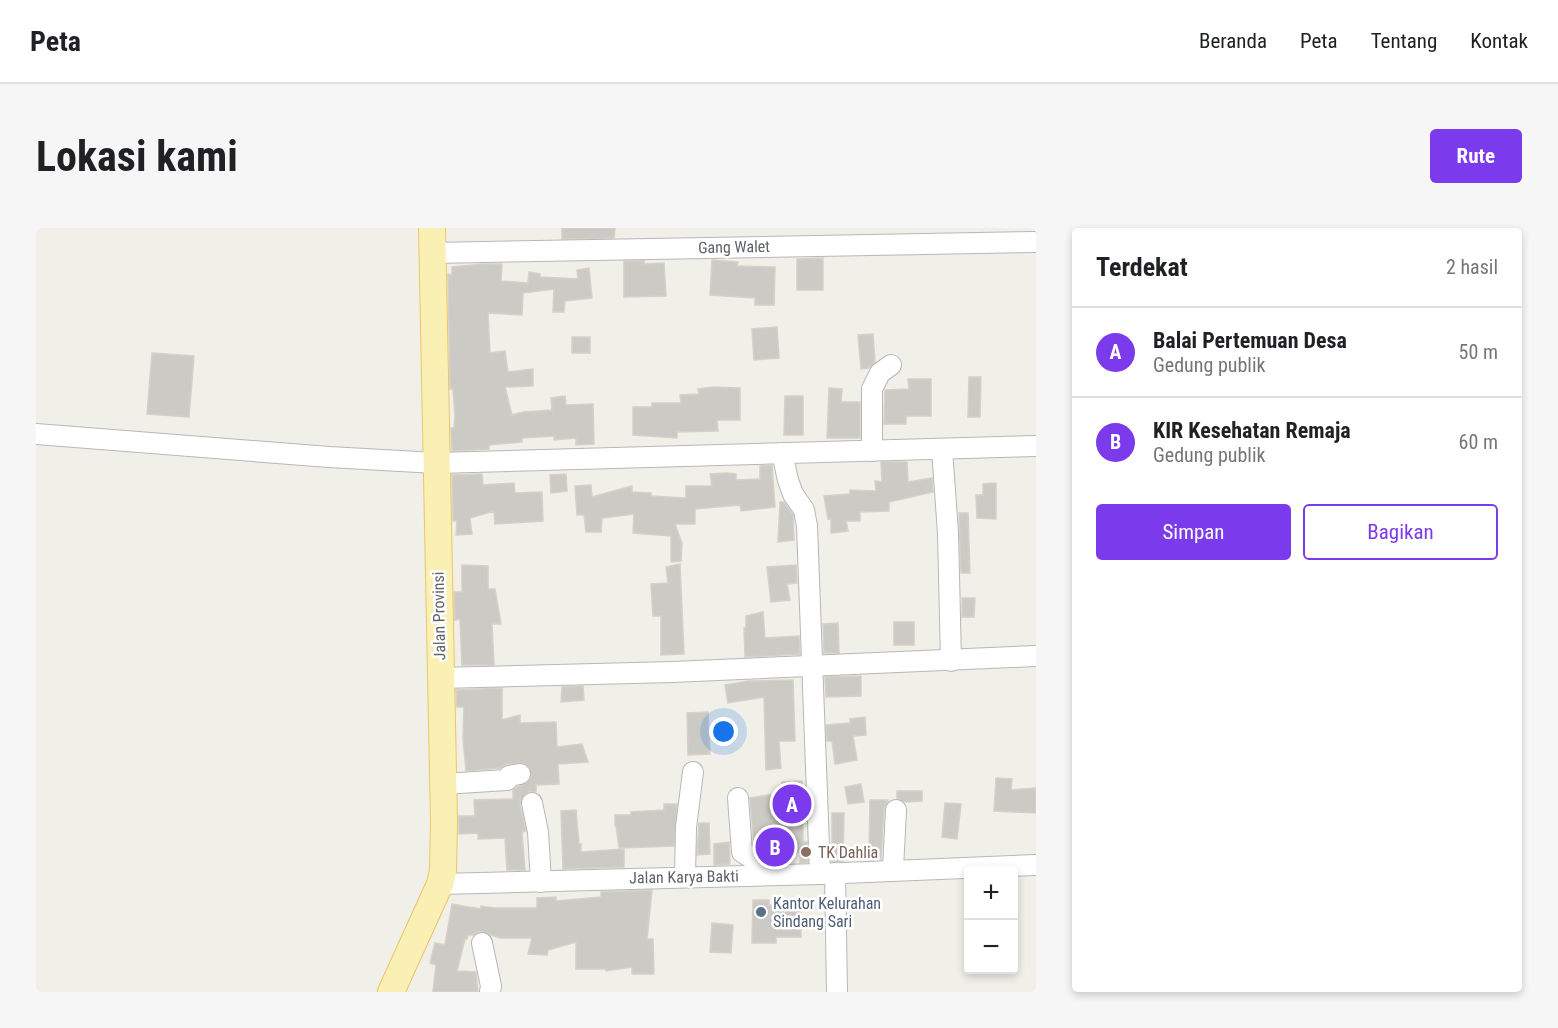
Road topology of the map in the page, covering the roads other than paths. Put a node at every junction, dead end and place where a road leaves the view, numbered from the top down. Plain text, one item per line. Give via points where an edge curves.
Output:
1 (432, 240) edge
2 (1036, 242) edge
3 (891, 365) dead end
4 (36, 434) edge
5 (1036, 446) edge
6 (942, 449) junction
7 (872, 451) junction
8 (782, 453) junction
9 (436, 463) junction
10 (1036, 656) edge
11 (951, 661) junction
12 (813, 666) junction
13 (440, 678) junction
14 (693, 772) dead end
15 (520, 774) dead end
16 (443, 783) junction
17 (738, 798) dead end
18 (532, 803) dead end
19 (896, 810) dead end
20 (1036, 865) edge
21 (893, 869) junction
22 (827, 873) junction
23 (758, 875) junction
24 (685, 876) junction
25 (541, 882) junction
26 (440, 884) junction
27 (482, 943) dead end
28 (391, 992) edge
29 (490, 992) edge
30 (837, 992) edge

1 - 2 street, Gang Walet
1 - 9 main road, Jalan Provinsi
3 - 7 street via 880,373 872,388
4 - 9 street
5 - 6 street
6 - 7 street
6 - 11 street
7 - 8 street
8 - 9 street
8 - 12 street via 788,480 804,510 807,526
9 - 13 main road, Jalan Provinsi
10 - 11 street
11 - 12 street
12 - 13 street
12 - 22 street
13 - 16 main road, Jalan Provinsi
14 - 24 street
15 - 16 street via 507,780
16 - 26 main road, Jalan Provinsi via 444,858
17 - 23 street via 740,847 756,861
18 - 25 street
19 - 21 street
20 - 21 street, Jalan Karya Bakti
21 - 22 street, Jalan Karya Bakti
22 - 23 street, Jalan Karya Bakti
22 - 30 street
23 - 24 street, Jalan Karya Bakti
24 - 25 street, Jalan Karya Bakti
25 - 26 street, Jalan Karya Bakti
26 - 28 main road, Jalan Provinsi
27 - 29 street

